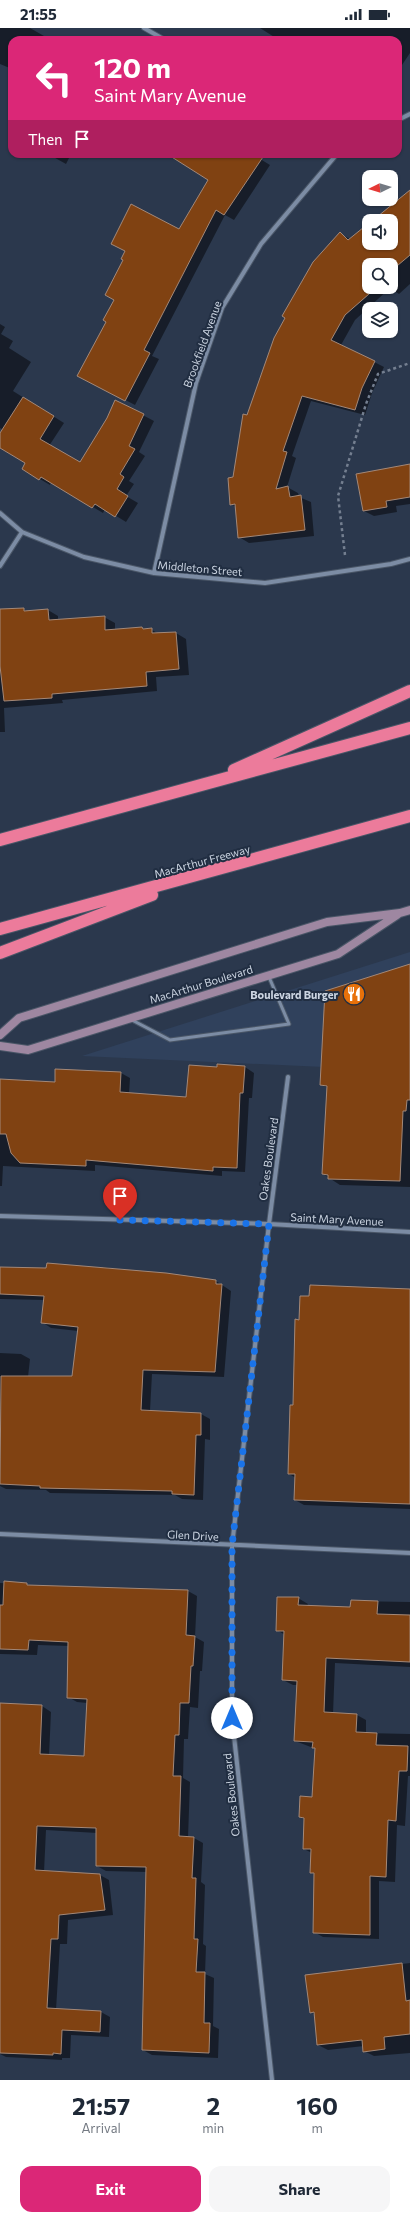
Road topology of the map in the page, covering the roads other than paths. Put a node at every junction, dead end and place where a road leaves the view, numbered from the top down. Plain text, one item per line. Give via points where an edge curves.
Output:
1 (144, 28) edge
2 (158, 36) edge
3 (334, 158) edge
4 (0, 513) edge
5 (22, 532) junction
6 (410, 559) edge
7 (0, 566) edge
8 (154, 573) junction
9 (410, 691) edge
10 (410, 728) edge
11 (200, 786) junction
12 (410, 816) edge
13 (0, 840) edge
14 (219, 869) junction
15 (410, 910) edge
16 (400, 913) junction
17 (0, 929) edge
18 (0, 953) edge
19 (269, 975) junction
20 (128, 1019) junction
21 (0, 1035) edge
22 (0, 1046) edge
23 (288, 1077) dead end
24 (0, 1216) edge
25 (269, 1224) junction
26 (410, 1232) edge
27 (0, 1534) edge
28 (232, 1546) junction
29 (410, 1553) edge
30 (272, 2080) edge

1 - 2 street
3 - 8 street, Brookfield Avenue via 261,244 222,308 196,383
4 - 5 street, Middleton Street
5 - 7 street
5 - 8 street, Middleton Street via 84,557
6 - 8 street, Middleton Street via 348,571 265,582
9 - 11 highway
10 - 11 highway
11 - 13 highway
12 - 14 highway, MacArthur Freeway
14 - 17 highway, MacArthur Freeway
14 - 18 highway
15 - 16 main road, MacArthur Boulevard
16 - 19 main road, MacArthur Boulevard via 338,954
16 - 21 main road, MacArthur Boulevard via 328,922 19,1018
19 - 20 main road, MacArthur Boulevard
19 - 20 lane via 289,1024 170,1040
20 - 22 main road, MacArthur Boulevard via 28,1050
23 - 25 street, Oakes Boulevard
24 - 25 street, Saint Mary Avenue
25 - 26 street, Saint Mary Avenue
25 - 28 street, Oakes Boulevard
27 - 28 street, Glen Drive
28 - 29 street, Glen Drive
28 - 30 street, Oakes Boulevard via 232,1718

